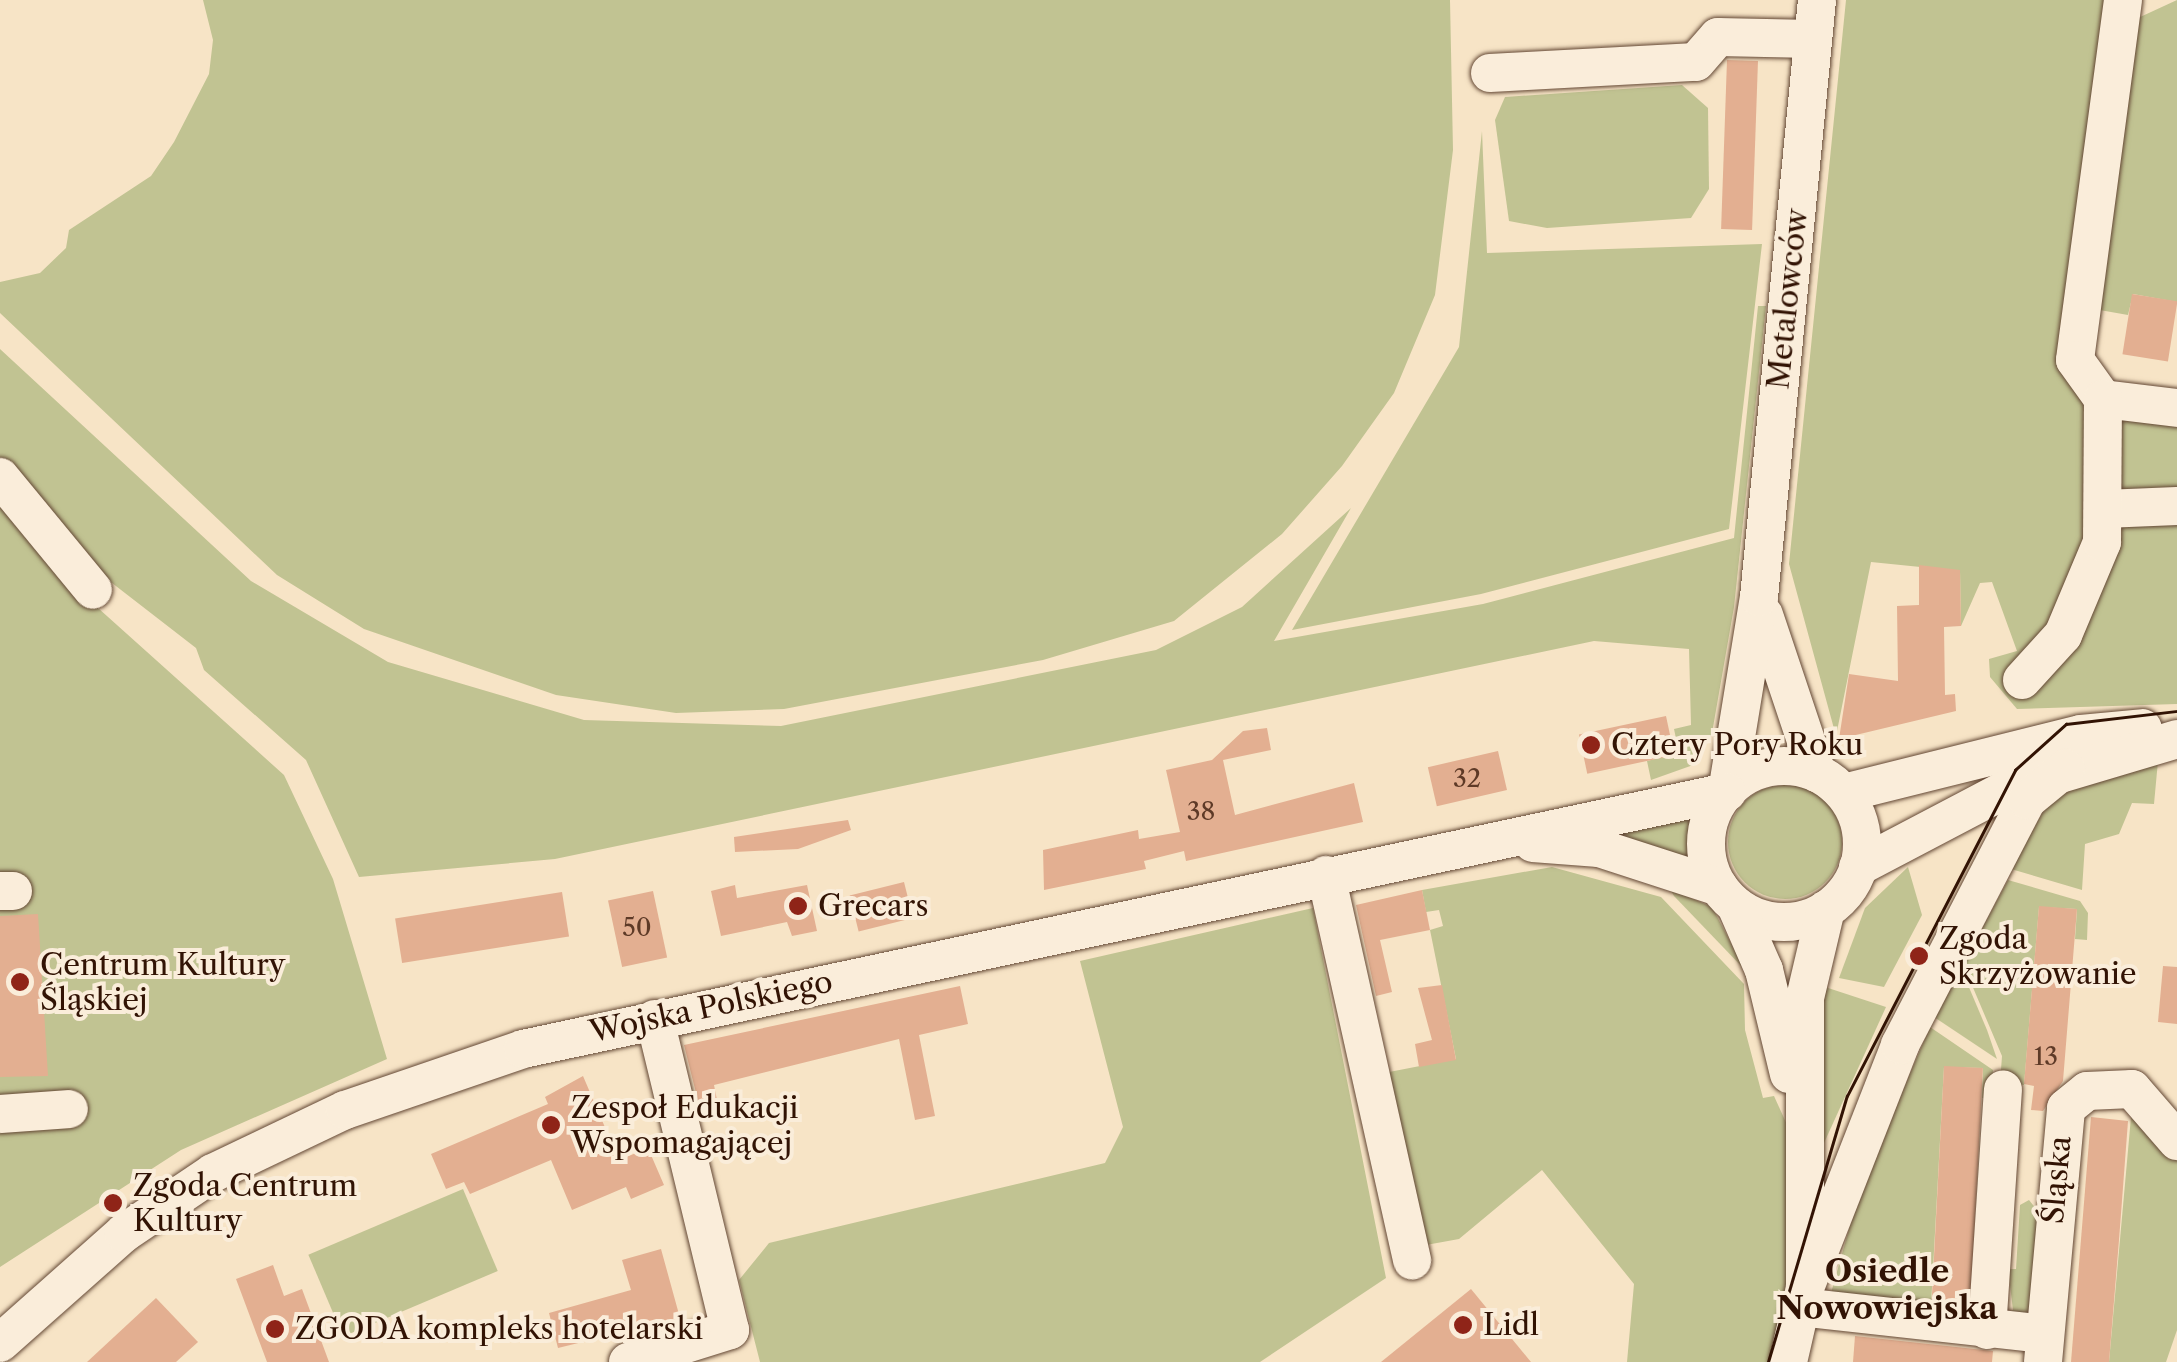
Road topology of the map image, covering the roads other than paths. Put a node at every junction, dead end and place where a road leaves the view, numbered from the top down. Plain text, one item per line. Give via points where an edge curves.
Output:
1 (1817, 0) edge
2 (2131, 4) edge
3 (1813, 39) junction
4 (1490, 73) dead end
5 (2103, 398) junction
6 (2177, 408) edge
7 (0, 477) edge
8 (2177, 506) edge
9 (2104, 510) junction
10 (93, 590) dead end
11 (1759, 597) junction
12 (2022, 680) dead end
13 (2177, 728) edge
14 (2177, 739) edge
15 (2066, 768) junction
16 (1830, 783) junction
17 (1726, 792) junction
18 (1494, 842) junction
19 (1858, 867) junction
20 (1326, 875) junction
21 (1728, 897) junction
22 (1826, 910) junction
23 (655, 1019) junction
24 (2003, 1090) dead end
25 (69, 1110) dead end
26 (0, 1114) edge
27 (1804, 1138) junction
28 (2177, 1142) edge
29 (1412, 1260) dead end
30 (1802, 1298) junction
31 (1988, 1330) junction
32 (0, 1343) edge
33 (2044, 1348) edge
34 (628, 1362) edge
35 (1788, 1362) edge

1 - 3 street, Metalowców
2 - 5 street via 2074,334 2075,360
3 - 4 street via 1718,37 1696,62
3 - 11 street, Metalowców
5 - 6 street
5 - 9 street
7 - 10 street
8 - 9 street
9 - 12 street via 2079,606
11 - 16 street
11 - 17 street, Metalowców
13 - 16 street via 2080,734
14 - 15 street
15 - 19 street via 1914,831
15 - 30 street via 2027,800 1900,1045
16 - 17 street via 1768,768
16 - 19 street via 1861,834
17 - 18 street, Wojska Polskiego
17 - 21 street via 1706,838
18 - 20 street, Wojska Polskiego
18 - 21 street, Wojska Polskiego via 1599,848
19 - 22 street
20 - 23 street, Wojska Polskiego
20 - 29 street
21 - 22 street via 1772,922
21 - 27 street via 1764,970
22 - 27 street via 1805,998
23 - 32 street, Wojska Polskiego via 446,1074 242,1158 124,1233
23 - 34 street via 730,1330
24 - 31 street
25 - 26 street
27 - 30 street
28 - 33 street, Śląska via 2132,1090 2073,1098 2061,1126
30 - 31 street, Śląska
30 - 35 street
31 - 33 street, Śląska

